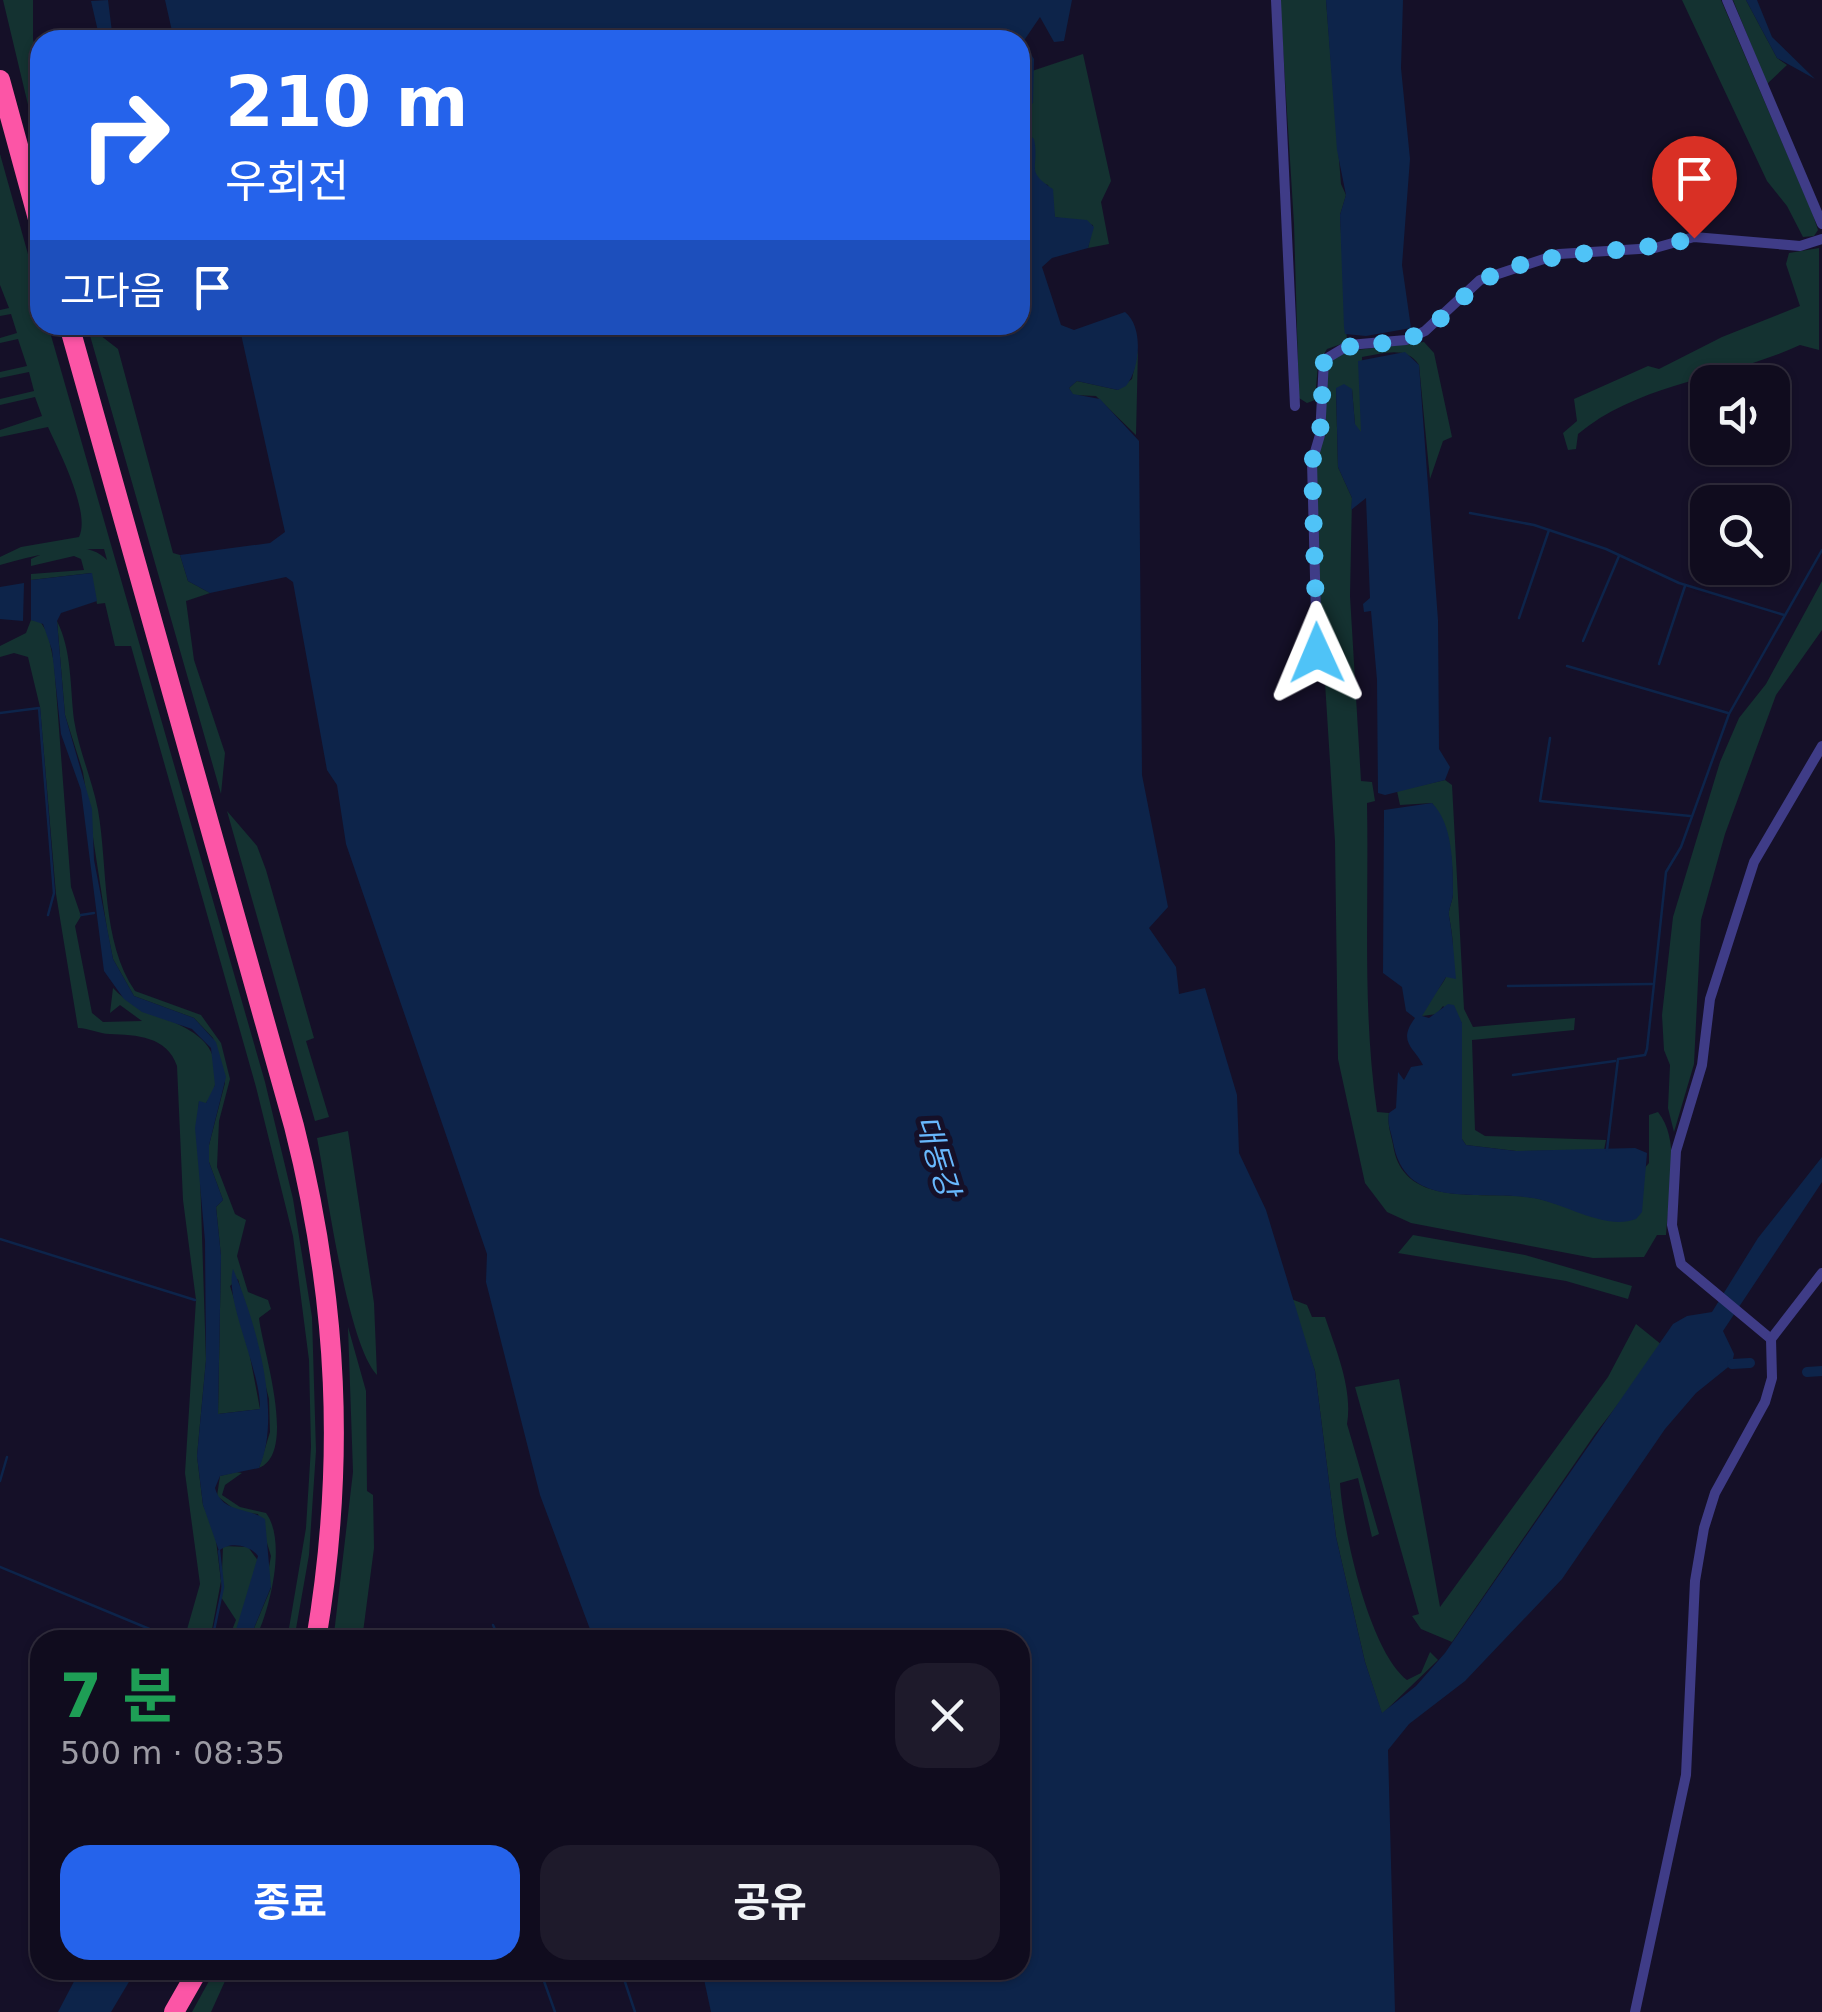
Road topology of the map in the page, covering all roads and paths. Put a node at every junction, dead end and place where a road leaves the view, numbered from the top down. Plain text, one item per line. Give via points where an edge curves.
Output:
1 (1276, 0) edge
2 (1727, 0) edge
3 (0, 80) edge
4 (30, 190) edge
5 (1822, 224) edge
6 (1822, 239) edge
7 (71, 335) edge
8 (1295, 406) dead end
9 (1317, 653) dead end
10 (1822, 746) edge
11 (1822, 1272) edge
12 (1771, 1339) junction
13 (317, 1630) edge
14 (192, 1980) edge
15 (174, 2012) edge
16 (1635, 2012) edge

1 - 8 street
2 - 5 street
3 - 4 highway
6 - 9 street via 1800,246 1694,238 1656,248 1559,254 1480,280 1406,340 1335,350 1324,360 1312,462
7 - 13 highway via 316,1219 332,1317 334,1433
10 - 12 street via 1754,862 1710,1000 1702,1065 1676,1151 1674,1244 1688,1273
11 - 12 street
12 - 16 street via 1765,1402 1715,1492 1704,1528 1686,1775
14 - 15 highway

